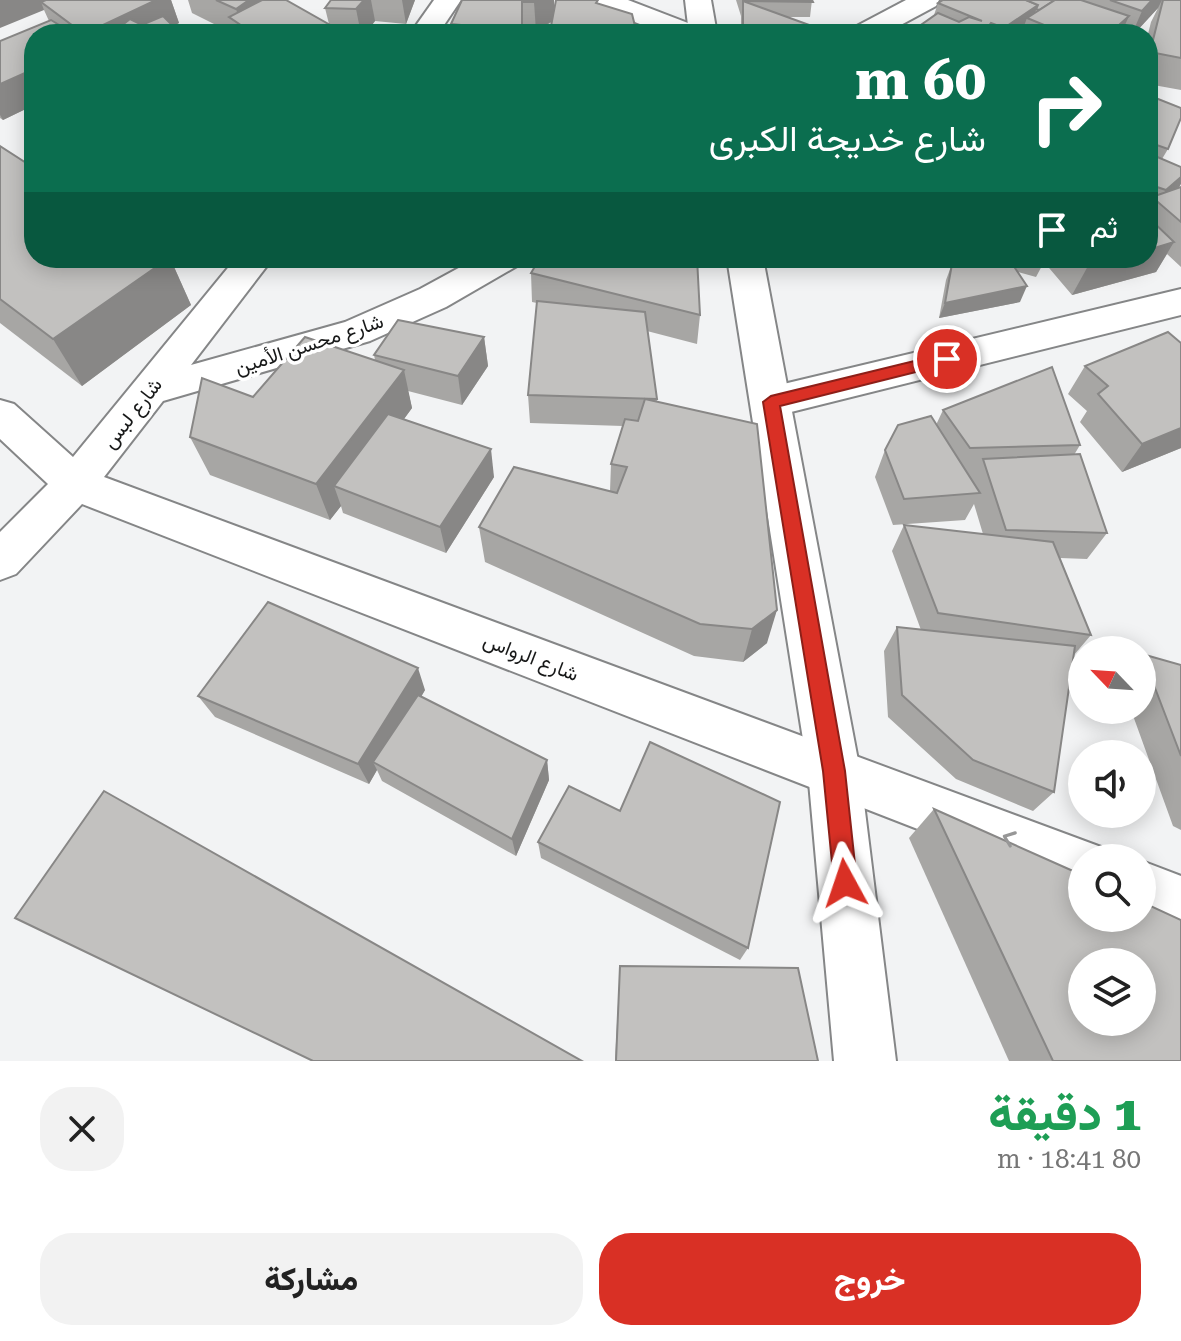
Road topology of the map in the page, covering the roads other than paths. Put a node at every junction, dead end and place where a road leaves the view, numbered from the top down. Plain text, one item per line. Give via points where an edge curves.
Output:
1 (448, 0) edge
2 (603, 0) edge
3 (698, 0) edge
4 (926, 0) edge
5 (431, 24) edge
6 (665, 24) edge
7 (702, 24) edge
8 (882, 24) edge
9 (247, 268) edge
10 (487, 268) edge
11 (747, 268) edge
12 (1181, 302) edge
13 (149, 391) junction
14 (771, 402) junction
15 (0, 415) edge
16 (75, 484) junction
17 (0, 561) edge
18 (834, 771) junction
19 (1068, 861) edge
20 (1156, 894) edge
21 (1181, 904) edge
22 (865, 1061) edge

1 - 5 street
2 - 6 street
3 - 7 street
4 - 8 street
9 - 13 street, شارع لبس
10 - 13 street, شارع محسن الأمين via 357,332
11 - 14 street
12 - 14 street
13 - 16 street, شارع لبس
14 - 18 street
15 - 16 street, شارع الرواس
16 - 17 street, شارع لبس
16 - 18 street, شارع الرواس
19 -> 18 street, شارع الرواس
18 - 22 street
20 - 21 street

